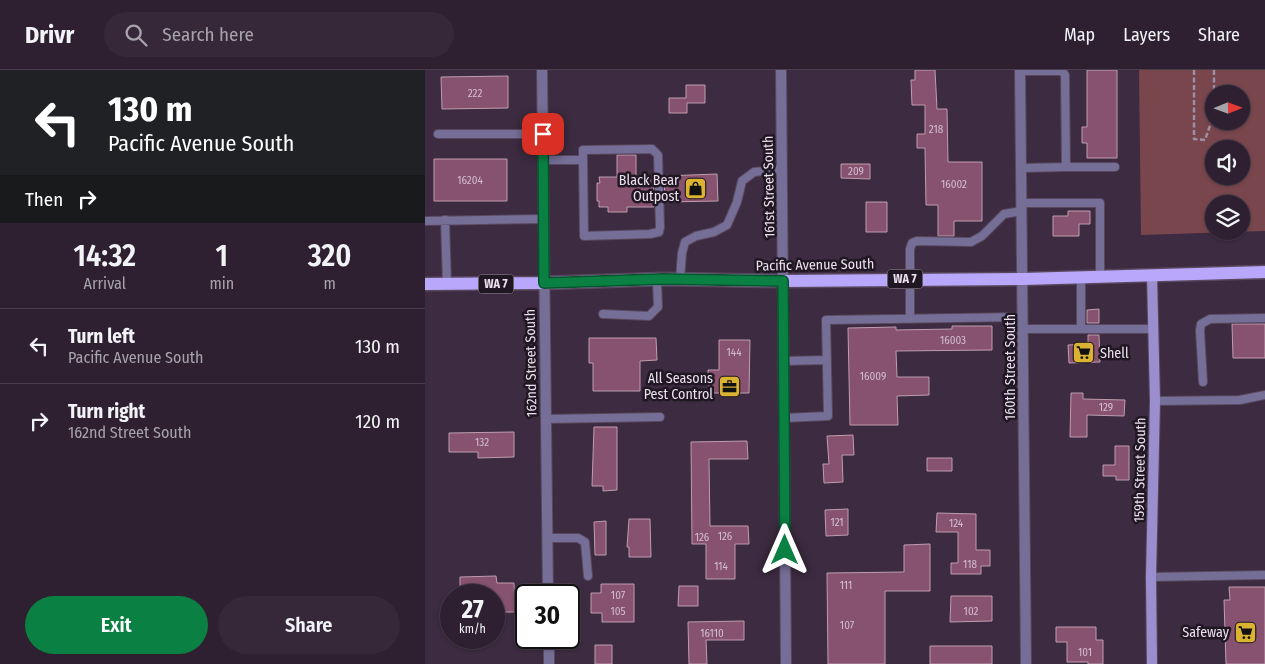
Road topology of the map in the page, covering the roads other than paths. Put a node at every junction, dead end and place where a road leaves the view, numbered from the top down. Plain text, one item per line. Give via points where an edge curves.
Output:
1 (542, 70) edge
2 (781, 70) edge
3 (1020, 70) edge
4 (438, 134) dead end
5 (543, 134) junction
6 (543, 160) junction
7 (583, 160) junction
8 (1066, 167) junction
9 (1115, 167) dead end
10 (1021, 168) junction
11 (782, 169) junction
12 (1022, 207) junction
13 (544, 219) junction
14 (445, 220) junction
15 (425, 221) edge
16 (1265, 272) edge
17 (1152, 276) junction
18 (1099, 277) junction
19 (1081, 278) junction
20 (910, 279) junction
21 (1023, 279) junction
22 (657, 280) junction
23 (680, 280) junction
24 (783, 281) junction
25 (544, 283) junction
26 (425, 284) edge
27 (447, 284) junction
28 (603, 314) dead end
29 (1023, 317) junction
30 (1265, 318) edge
31 (910, 319) junction
32 (1023, 329) junction
33 (1081, 329) junction
34 (1153, 329) junction
35 (827, 360) junction
36 (784, 361) junction
37 (1203, 382) dead end
38 (1265, 395) edge
39 (1155, 401) junction
40 (660, 416) dead end
41 (784, 418) junction
42 (546, 419) junction
43 (547, 538) junction
44 (1265, 575) edge
45 (588, 576) dead end
46 (1151, 577) junction
47 (548, 584) edge
48 (549, 649) edge
49 (549, 664) edge
50 (786, 664) edge
51 (1026, 664) edge
52 (1152, 664) edge

1 - 5 street, 162nd Street South
2 - 11 street, 161st Street South
3 - 8 lane via 1062,71 1065,75
3 - 10 street, 160th Street South
4 - 5 lane
5 - 6 street, 162nd Street South
6 - 7 lane
6 - 13 street, 162nd Street South
7 - 7 lane via 584,236 659,232 658,155 653,149 583,150
8 - 9 lane
8 - 10 lane
10 - 12 street, 160th Street South
11 - 23 lane via 754,172 742,180 727,225 685,242
11 - 24 street, 161st Street South
12 - 18 lane via 1100,203
12 - 20 lane via 1004,214 982,236 971,242 912,243
12 - 21 street, 160th Street South
13 - 14 lane
13 - 25 street, 162nd Street South
14 - 15 lane
14 - 27 lane
16 - 17 main road, Pacific Avenue South / WA 7
17 - 18 main road, Pacific Avenue South / WA 7
17 - 34 street, 159th Street South
18 - 19 main road, Pacific Avenue South / WA 7
19 - 21 main road, Pacific Avenue South / WA 7
19 - 33 lane
20 - 21 main road, Pacific Avenue South / WA 7
20 - 24 main road, Pacific Avenue South / WA 7
20 - 31 lane
21 - 29 street, 160th Street South
22 - 23 main road, Pacific Avenue South / WA 7
22 - 25 main road, Pacific Avenue South / WA 7
22 - 28 lane via 658,307 649,316
23 - 24 main road, Pacific Avenue South / WA 7
24 - 36 street, 161st Street South
25 - 27 main road, Pacific Avenue South / WA 7
25 - 42 street, 162nd Street South
26 - 27 main road, Pacific Avenue South / WA 7
29 - 31 lane
29 - 32 street, 160th Street South
30 - 37 lane via 1210,319 1201,324
31 - 35 lane via 826,320
32 - 33 lane
32 - 51 street, 160th Street South
33 - 34 lane
34 - 39 street, 159th Street South
35 - 36 lane
35 - 41 lane via 828,416
36 - 41 street, 161st Street South
38 - 39 lane via 1240,400
39 - 46 street, 159th Street South
40 - 42 lane
41 - 50 street, 161st Street South
42 - 43 street, 162nd Street South
43 - 45 lane via 578,538 585,542
43 - 47 street, 162nd Street South
44 - 46 lane
46 - 52 street, 159th Street South
48 - 49 street

